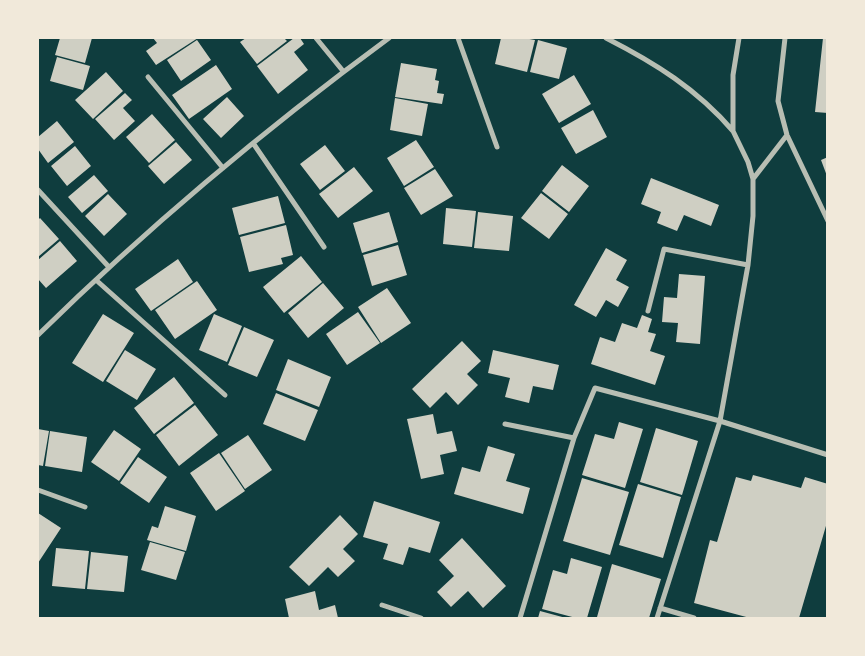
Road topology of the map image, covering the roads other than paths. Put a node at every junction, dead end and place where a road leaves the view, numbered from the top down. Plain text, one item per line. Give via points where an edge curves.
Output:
1 (316, 38) edge
2 (388, 38) edge
3 (458, 38) edge
4 (606, 38) edge
5 (739, 38) edge
6 (785, 38) edge
7 (343, 71) junction
8 (148, 77) dead end
9 (733, 131) junction
10 (787, 135) junction
11 (252, 143) junction
12 (497, 147) dead end
13 (222, 168) junction
14 (752, 179) junction
15 (38, 190) edge
16 (828, 221) edge
17 (324, 247) dead end
18 (748, 265) junction
19 (108, 266) junction
20 (96, 280) junction
21 (648, 311) dead end
22 (38, 335) edge
23 (225, 395) dead end
24 (720, 421) junction
25 (505, 424) dead end
26 (574, 438) junction
27 (828, 455) edge
28 (38, 490) edge
29 (85, 507) dead end
30 (382, 605) dead end
31 (660, 608) junction
32 (421, 618) edge
33 (520, 618) edge
34 (657, 618) edge
35 (694, 618) edge

1 - 7 street
2 - 7 street
3 - 12 street
4 - 9 street via 678,79 714,109
5 - 9 street via 733,75
6 - 10 street via 778,101
7 - 11 street
8 - 13 street
9 - 14 street via 748,162
10 - 14 street
10 - 16 street
11 - 13 street
11 - 17 street
13 - 19 street
14 - 18 street via 753,216
15 - 19 street
18 - 21 street via 664,249
18 - 24 street
19 - 20 street
20 - 22 street
20 - 23 street
24 - 26 street via 595,388
24 - 27 street
24 - 31 street
25 - 26 street
26 - 33 street
28 - 29 street
30 - 32 street
31 - 34 street
31 - 35 street

